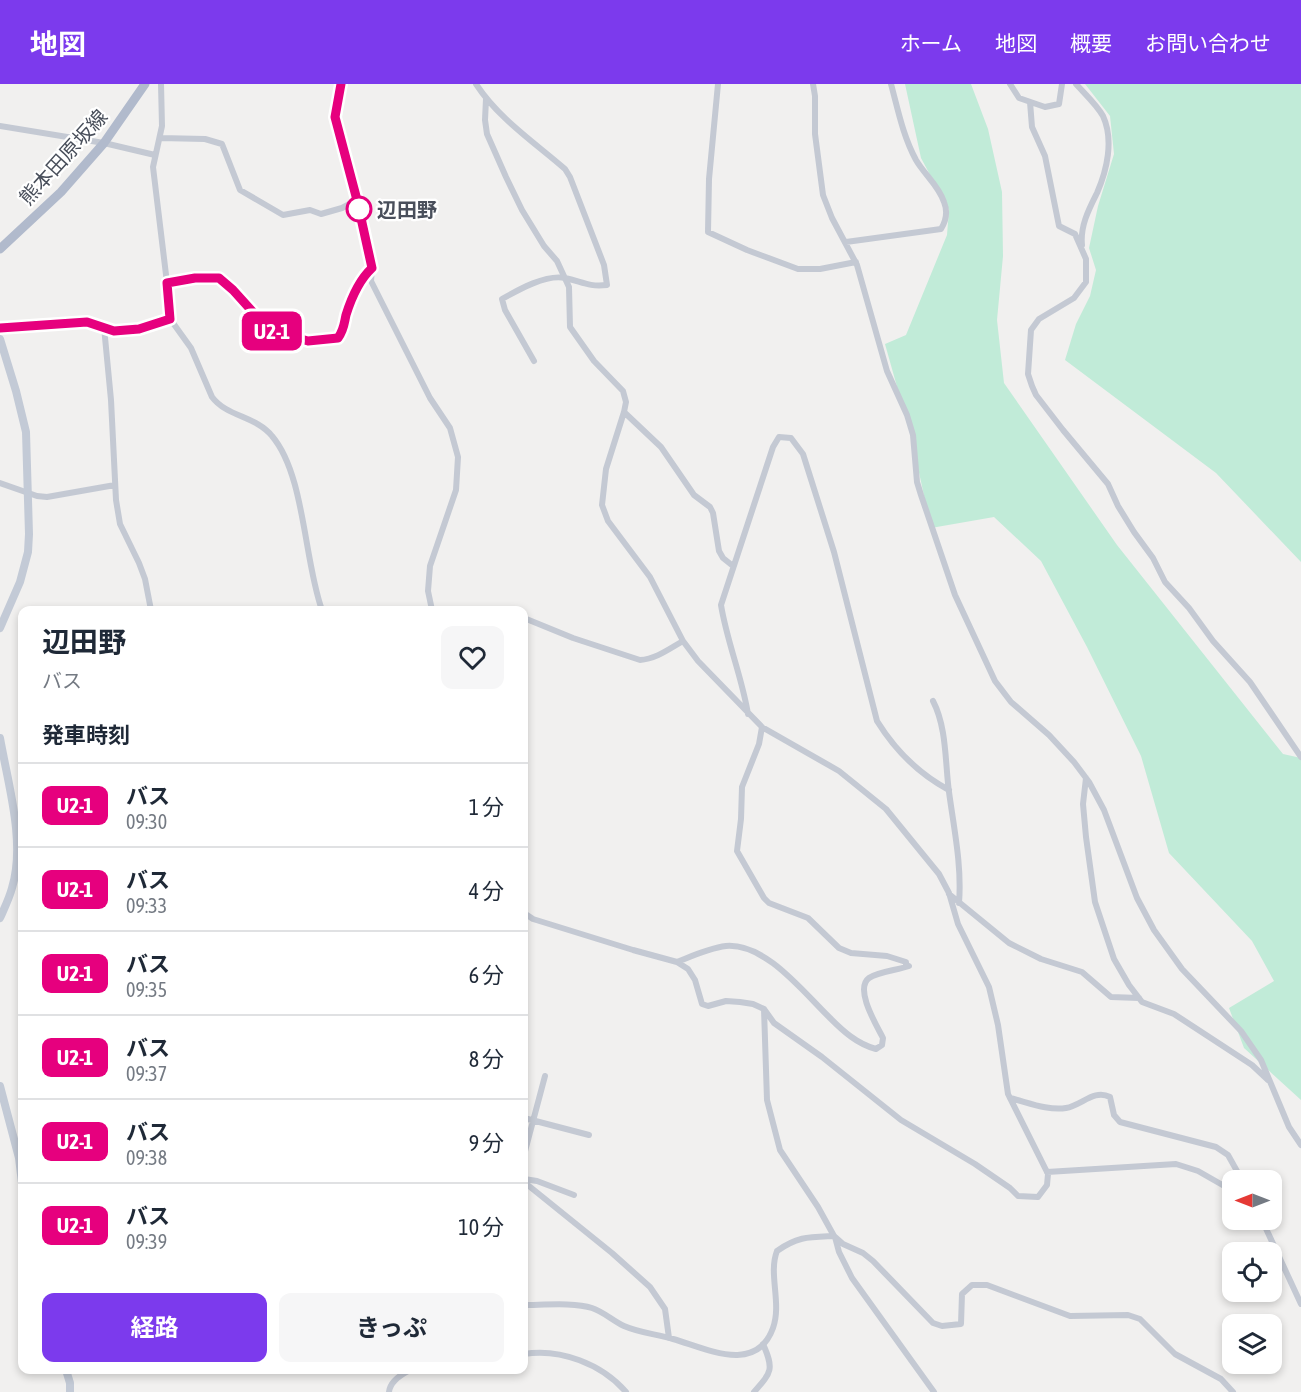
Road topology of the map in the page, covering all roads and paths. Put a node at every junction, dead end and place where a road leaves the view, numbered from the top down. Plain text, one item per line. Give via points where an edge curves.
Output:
1 (145, 84) edge
2 (161, 84) edge
3 (341, 84) edge
4 (476, 84) edge
5 (718, 84) edge
6 (813, 84) edge
7 (891, 84) edge
8 (1010, 84) edge
9 (1062, 84) edge
10 (1076, 84) edge
11 (486, 99) junction
12 (1030, 102) junction
13 (0, 126) edge
14 (160, 138) junction
15 (104, 143) junction
16 (155, 154) junction
17 (357, 200) junction
18 (846, 242) junction
19 (0, 249) edge
20 (1082, 249) junction
21 (856, 262) junction
22 (372, 268) junction
23 (565, 278) junction
24 (167, 283) junction
25 (170, 319) junction
26 (104, 327) junction
27 (0, 328) edge
28 (0, 339) edge
29 (534, 361) dead end
30 (624, 412) junction
31 (0, 483) edge
32 (115, 485) junction
33 (29, 494) junction
34 (733, 566) junction
35 (150, 606) edge
36 (321, 606) edge
37 (431, 606) edge
38 (2, 613) edge
39 (528, 620) edge
40 (0, 628) edge
41 (683, 641) junction
42 (933, 701) dead end
43 (748, 715) junction
44 (762, 727) junction
45 (0, 738) edge
46 (1301, 757) edge
47 (1086, 778) junction
48 (949, 790) junction
49 (948, 893) junction
50 (959, 903) junction
51 (528, 916) edge
52 (0, 918) edge
53 (677, 962) junction
54 (1139, 998) junction
55 (764, 1009) junction
56 (545, 1076) dead end
57 (1270, 1082) junction
58 (0, 1086) edge
59 (1010, 1098) junction
60 (528, 1120) edge
61 (532, 1121) junction
62 (589, 1135) dead end
63 (528, 1138) edge
64 (1301, 1145) edge
65 (18, 1154) edge
66 (1236, 1170) edge
67 (1047, 1172) junction
68 (528, 1180) edge
69 (528, 1183) edge
70 (1222, 1185) edge
71 (574, 1195) dead end
72 (1267, 1230) edge
73 (834, 1236) junction
74 (1301, 1304) edge
75 (528, 1305) edge
76 (669, 1338) junction
77 (764, 1344) junction
78 (528, 1354) edge
79 (67, 1374) edge
80 (399, 1374) edge
81 (70, 1392) edge
82 (389, 1392) edge
83 (626, 1392) edge
84 (754, 1392) edge
85 (934, 1392) edge
86 (1233, 1392) edge

1 - 15 main road, 熊本田原坂線
2 - 14 street
3 - 17 street via 335,117
4 - 11 street
5 - 21 street via 708,231 798,269
6 - 18 street via 824,195
7 - 18 street via 908,143 941,194 946,220 941,229
8 - 12 street via 1016,96
9 - 12 street via 1059,104 1045,107
10 - 20 street via 1103,115 1109,152 1083,225
11 - 23 street via 486,128 501,166 522,210
11 - 23 street via 566,169 570,177 604,265 607,285 591,286
12 - 20 street via 1032,126 1045,156 1059,226 1075,234
13 - 15 street
14 - 16 street
14 - 17 street via 205,139 222,144 240,190 283,215 310,210 321,214
15 - 16 street
15 - 19 main road, 熊本田原坂線 via 61,192
16 - 24 street via 153,167
17 - 22 street
18 - 21 street
20 - 46 street via 1087,268 1080,292 1031,330 1028,374 1032,386 1108,484 1165,582 1250,682
21 - 47 street via 887,371 907,415 921,495 980,651 1005,695 1049,735
22 - 24 street via 353,296 343,331 331,340 308,341 269,330 219,278
22 - 37 street via 371,281 430,398 450,428 458,457 456,490 430,566
23 - 29 street via 535,282 502,299
23 - 30 street via 570,293 570,327 594,361 623,391
24 - 25 street
25 - 26 street via 139,329 114,331
25 - 36 street via 187,342 218,405 261,425 285,454
26 - 27 street via 87,322
26 - 32 street
28 - 33 street via 24,423
30 - 34 street via 661,447 694,495 710,507 719,550
30 - 41 street via 606,469 602,505 608,521 650,577
31 - 33 street
32 - 33 street via 47,497
32 - 35 street via 120,524 139,563
33 - 38 street via 28,552 20,582
34 - 43 street via 721,605 744,685
34 - 48 street via 773,447 779,437 791,438 803,454 834,552 877,721 908,760
38 - 40 street
39 - 41 street via 640,660
41 - 43 street
42 - 48 street via 942,733
43 - 44 street
44 - 49 street via 839,771 886,809 939,874
44 - 53 street via 742,787 737,851 769,903 808,918 839,948 903,960 909,966 869,978 864,984 864,995 883,1038 882,1045 865,1046 845,1032 784,973 752,950 723,946
45 - 52 street via 17,850 12,888
47 - 54 street via 1083,804 1095,902 1114,959
47 - 57 street via 1104,810 1137,898 1154,930 1197,987 1241,1031 1261,1060
48 - 50 street via 957,843
49 - 50 street
49 - 59 street via 958,924 989,987
50 - 54 street via 1009,943 1082,972 1111,997
51 - 53 street
53 - 55 street via 695,980 702,1004 740,1002
54 - 57 street via 1174,1014 1252,1065
55 - 67 street via 774,1023 901,1120 975,1164 1018,1196 1038,1197 1047,1185
55 - 73 street via 767,1100 780,1150
56 - 61 street
57 - 64 street via 1289,1128
58 - 65 street
59 - 66 street via 1064,1109 1094,1095 1106,1095 1120,1122 1216,1147 1228,1155
59 - 67 street
60 - 61 street
61 - 62 street
61 - 63 street
67 - 70 street via 1176,1164
68 - 71 street
69 - 76 street via 650,1287 665,1309
72 - 74 street
73 - 77 street via 803,1237 776,1252 774,1321
73 - 85 street via 852,1278
73 - 86 street via 873,1261 933,1323 961,1324 962,1294 972,1286 1011,1293 1070,1316 1128,1315 1140,1319 1175,1354 1221,1379
75 - 76 street via 591,1307 645,1334
76 - 77 street via 726,1356 749,1354
77 - 84 street via 771,1372
78 - 83 street via 574,1358 612,1378
79 - 81 street
80 - 82 street

